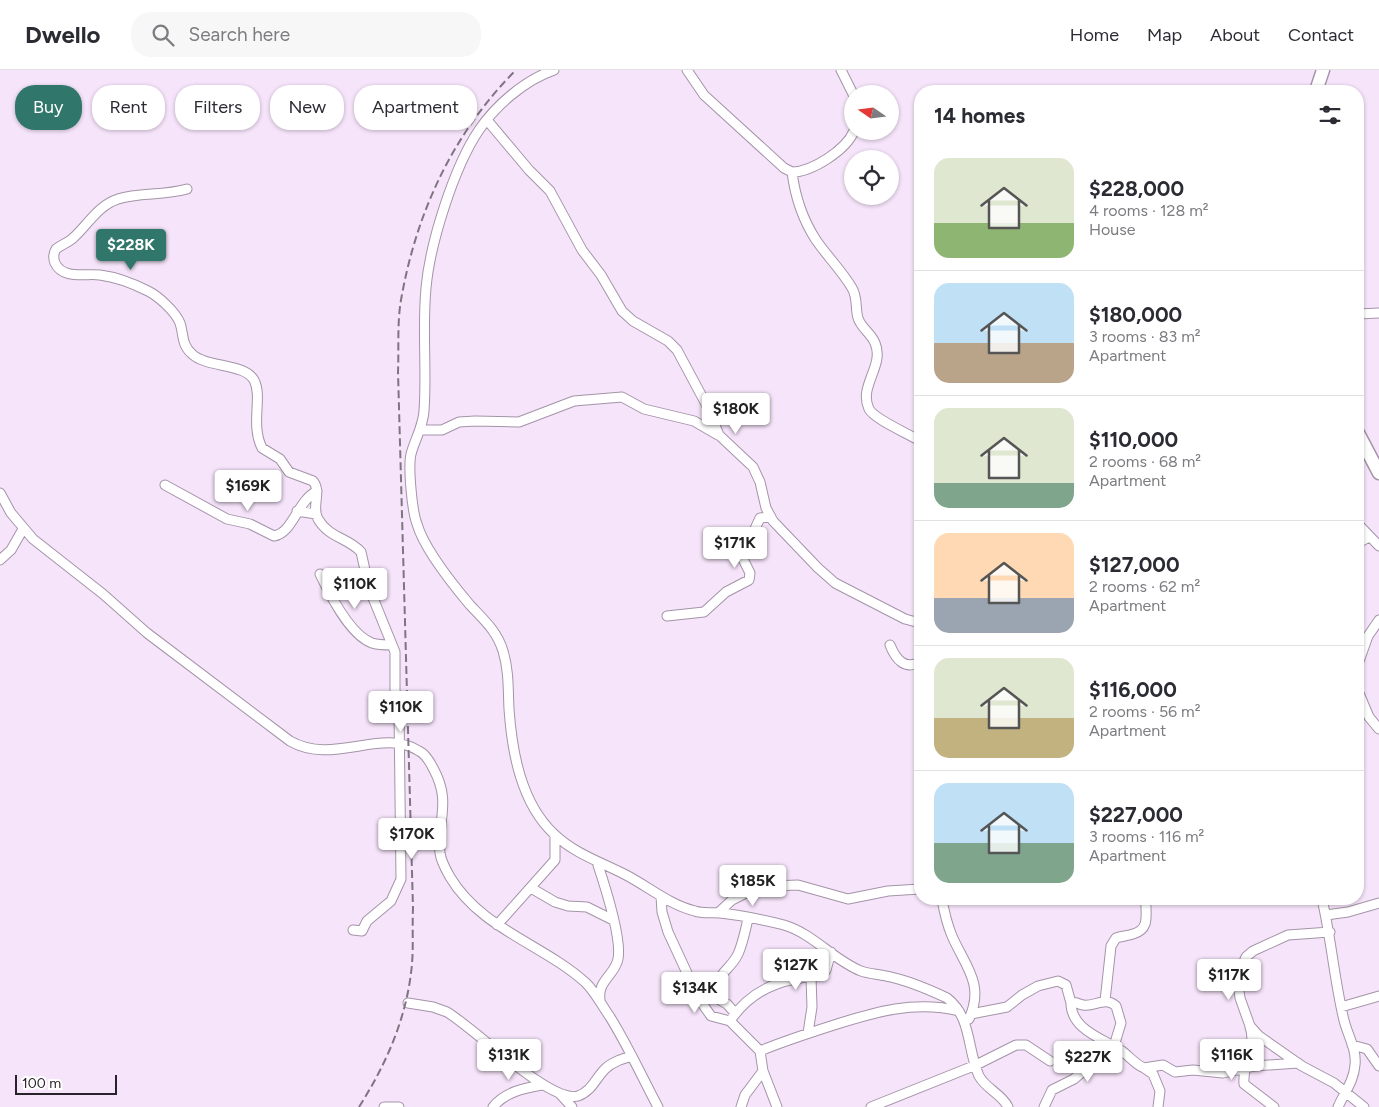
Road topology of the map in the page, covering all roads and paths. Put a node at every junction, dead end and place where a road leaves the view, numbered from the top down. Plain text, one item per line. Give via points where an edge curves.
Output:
1 (554, 70) edge
2 (687, 70) edge
3 (841, 70) edge
4 (1323, 70) edge
5 (848, 85) edge
6 (1318, 85) edge
7 (487, 120) junction
8 (848, 140) edge
9 (792, 172) junction
10 (187, 189) dead end
11 (1379, 313) edge
12 (1364, 314) edge
13 (420, 430) junction
14 (718, 435) junction
15 (914, 438) edge
16 (1364, 444) edge
17 (1379, 473) edge
18 (165, 485) dead end
19 (316, 491) junction
20 (0, 493) edge
21 (297, 512) junction
22 (316, 514) junction
23 (771, 517) junction
24 (23, 529) junction
25 (1364, 531) edge
26 (1369, 536) junction
27 (1364, 539) edge
28 (1379, 546) edge
29 (0, 560) edge
30 (320, 574) dead end
31 (667, 616) dead end
32 (1379, 620) edge
33 (914, 621) edge
34 (392, 645) junction
35 (890, 646) dead end
36 (1364, 647) edge
37 (914, 664) edge
38 (1364, 705) edge
39 (1379, 729) edge
40 (399, 744) junction
41 (555, 835) junction
42 (597, 862) junction
43 (531, 888) junction
44 (914, 889) edge
45 (661, 896) junction
46 (1379, 903) edge
47 (943, 905) edge
48 (1146, 905) edge
49 (1324, 905) edge
50 (718, 913) junction
51 (1326, 915) junction
52 (748, 919) junction
53 (613, 920) junction
54 (497, 925) junction
55 (353, 930) dead end
56 (1330, 932) junction
57 (831, 952) junction
58 (811, 977) junction
59 (1379, 998) edge
60 (600, 1001) junction
61 (1105, 1001) junction
62 (1071, 1002) junction
63 (408, 1003) dead end
64 (1341, 1007) junction
65 (959, 1011) junction
66 (971, 1014) junction
67 (732, 1017) junction
68 (1250, 1026) junction
69 (966, 1029) junction
70 (808, 1033) junction
71 (1352, 1045) junction
72 (1114, 1046) junction
73 (760, 1051) junction
74 (632, 1056) junction
75 (1050, 1061) dead end
76 (1298, 1063) junction
77 (976, 1065) junction
78 (1379, 1066) edge
79 (1144, 1068) junction
80 (1244, 1069) junction
81 (763, 1071) junction
82 (542, 1085) junction
83 (1345, 1092) junction
84 (561, 1095) junction
85 (886, 1105) edge
86 (384, 1107) edge
87 (399, 1107) edge
88 (493, 1107) edge
89 (572, 1107) edge
90 (658, 1107) edge
91 (741, 1107) edge
92 (777, 1107) edge
93 (871, 1107) edge
94 (1008, 1107) edge
95 (1044, 1107) edge
96 (1158, 1107) edge
97 (1274, 1107) edge
98 (1338, 1107) edge
99 (1364, 1107) edge

1 - 7 street via 520,89
2 - 9 street via 704,95
3 - 5 street
4 - 6 highway
7 - 13 street via 468,151 436,236 426,284 423,337 425,410
7 - 14 street via 550,191 582,250 601,274 622,312 677,350
8 - 9 street via 832,155
9 - 15 street via 806,222 852,288 858,318 874,342 878,356 868,382 868,407 875,415
10 - 19 street via 162,195 126,197 108,203 71,240 56,249 53,255 56,265 63,271 81,276 105,276 154,294 178,319 184,344 190,353 201,361 250,376 256,388 255,426 262,448 280,459 289,472 313,480
11 - 12 street
13 - 14 street via 442,430 459,422 519,422 574,402 622,397 644,409 694,421
13 - 41 street via 410,466 416,524 429,549 499,638 508,673 511,727 520,773 530,803
14 - 23 street via 753,466
16 - 17 highway
18 - 21 street via 226,519 250,524 274,536 283,532
19 - 21 street via 306,498
19 - 22 street
20 - 24 street
21 - 22 street
22 - 34 street via 331,534 361,552 369,588
23 - 31 street via 760,518 748,544 743,559 750,573 749,580 726,592 704,612
23 - 33 street via 836,583
24 - 29 street
24 - 40 street via 147,633 298,746 323,751
25 - 26 street
26 - 27 street
26 - 28 street
30 - 34 street via 338,607 362,636 371,642
32 - 36 street
34 - 40 street via 396,662 394,683 399,710
35 - 37 street via 904,664
38 - 39 street
40 - 54 street via 422,753 435,772 444,800 441,858 458,889
40 - 55 street via 400,883 391,901 368,921 364,929
41 - 42 street
41 - 43 street via 555,860
42 - 45 street
42 - 53 street
43 - 53 street via 555,902 587,907
43 - 54 street
44 - 50 street via 848,899 798,885 781,885 739,896
45 - 50 street via 692,911
45 - 67 street via 664,922 699,999 712,1016
46 - 51 street
47 - 66 street via 950,932 974,982
48 - 61 street via 1144,927 1136,933 1116,938 1111,946
49 - 51 street
50 - 52 street
51 - 56 street
52 - 57 street via 787,926
52 - 67 street via 738,953 717,985 720,1000 727,1004
53 - 60 street via 620,948 618,960 600,989
54 - 60 street via 577,976
56 - 64 street
56 - 68 street via 1288,935 1247,956 1238,984
57 - 58 street via 823,974
57 - 65 street via 859,970 889,976 936,993 953,1003
58 - 67 street via 765,987
58 - 70 street via 812,1007
59 - 64 street
60 - 74 street
61 - 62 street via 1084,1005
61 - 72 street via 1116,1006 1121,1018 1120,1033
62 - 66 street via 1066,985 1061,981 1051,981 1024,993 1007,1007
62 - 72 street via 1073,1014 1086,1029
63 - 82 street via 447,1012
64 - 71 street
65 - 69 street
65 - 70 street via 928,1006 880,1011
66 - 69 street
67 - 73 street
68 - 76 street via 1262,1039
68 - 80 street via 1252,1041
69 - 77 street
70 - 73 street
71 - 78 street via 1365,1048
71 - 83 street via 1354,1069 1351,1084
72 - 79 street
72 - 95 street via 1074,1079 1056,1086 1048,1094
73 - 81 street
74 - 84 street via 606,1068 587,1091 578,1096
74 - 90 street
75 - 77 street via 1019,1045
76 - 80 street
76 - 83 street
77 - 85 street
77 - 94 street via 984,1083
79 - 80 street via 1164,1065 1175,1072 1224,1073
79 - 96 street via 1153,1074 1160,1091
80 - 97 street via 1245,1085
81 - 91 street via 745,1095
81 - 92 street
82 - 84 street
82 - 88 street via 511,1093
83 - 98 street
83 - 99 street
84 - 89 street
85 - 93 street
86 - 87 street

